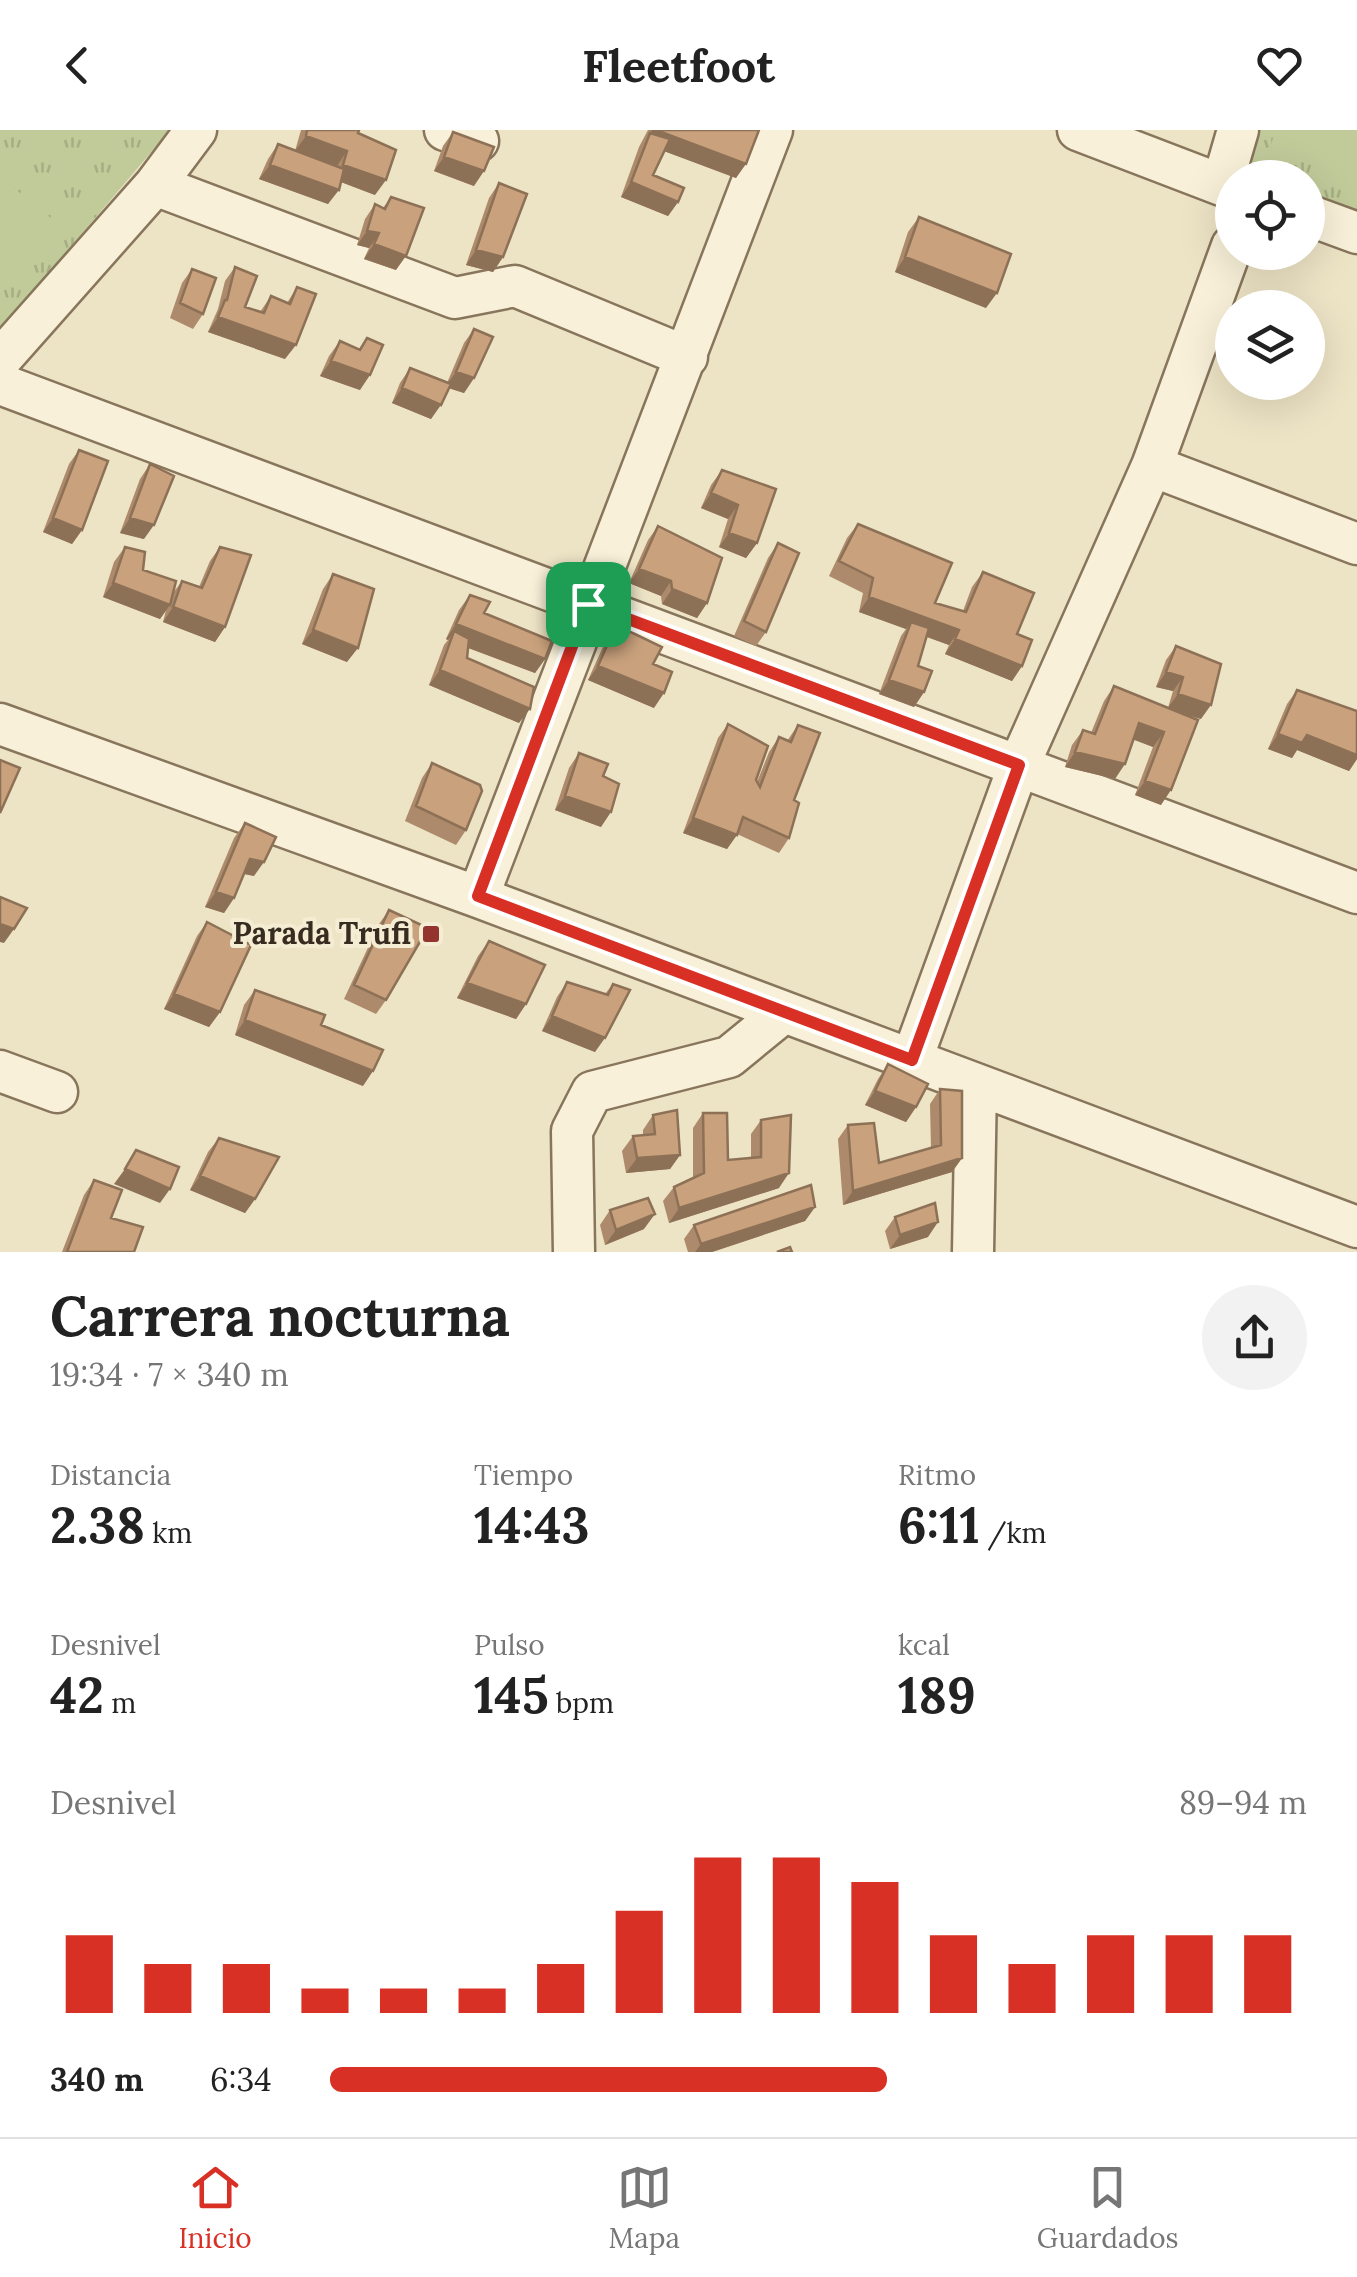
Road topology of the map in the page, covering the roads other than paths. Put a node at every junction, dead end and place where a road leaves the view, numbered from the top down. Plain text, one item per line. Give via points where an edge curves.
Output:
1 (196, 130) edge
2 (772, 130) edge
3 (1078, 130) edge
4 (1238, 130) edge
5 (1232, 160) edge
6 (1215, 182) edge
7 (155, 185) junction
8 (1325, 222) edge
9 (1357, 233) edge
10 (1223, 270) edge
11 (687, 357) junction
12 (0, 360) edge
13 (0, 384) edge
14 (1152, 466) junction
15 (1357, 544) edge
16 (588, 604) junction
17 (0, 724) edge
18 (1019, 765) junction
19 (1357, 893) edge
20 (478, 896) junction
21 (784, 1012) junction
22 (912, 1060) junction
23 (0, 1071) edge
24 (976, 1084) junction
25 (57, 1092) dead end
26 (1357, 1227) edge
27 (574, 1252) edge
28 (973, 1252) edge

1 - 7 street
2 - 11 street
3 - 6 street
4 - 5 street
7 - 11 street via 454,298 515,286
7 - 12 street
8 - 9 street
10 - 14 street
11 - 16 street
13 - 16 street
14 - 15 street
14 - 18 street
16 - 18 street
16 - 20 street
17 - 20 street
18 - 19 street
18 - 22 street
20 - 21 street
21 - 22 street
21 - 27 street via 729,1057 592,1092 572,1131
22 - 24 street
23 - 25 street
24 - 26 street
24 - 28 street

